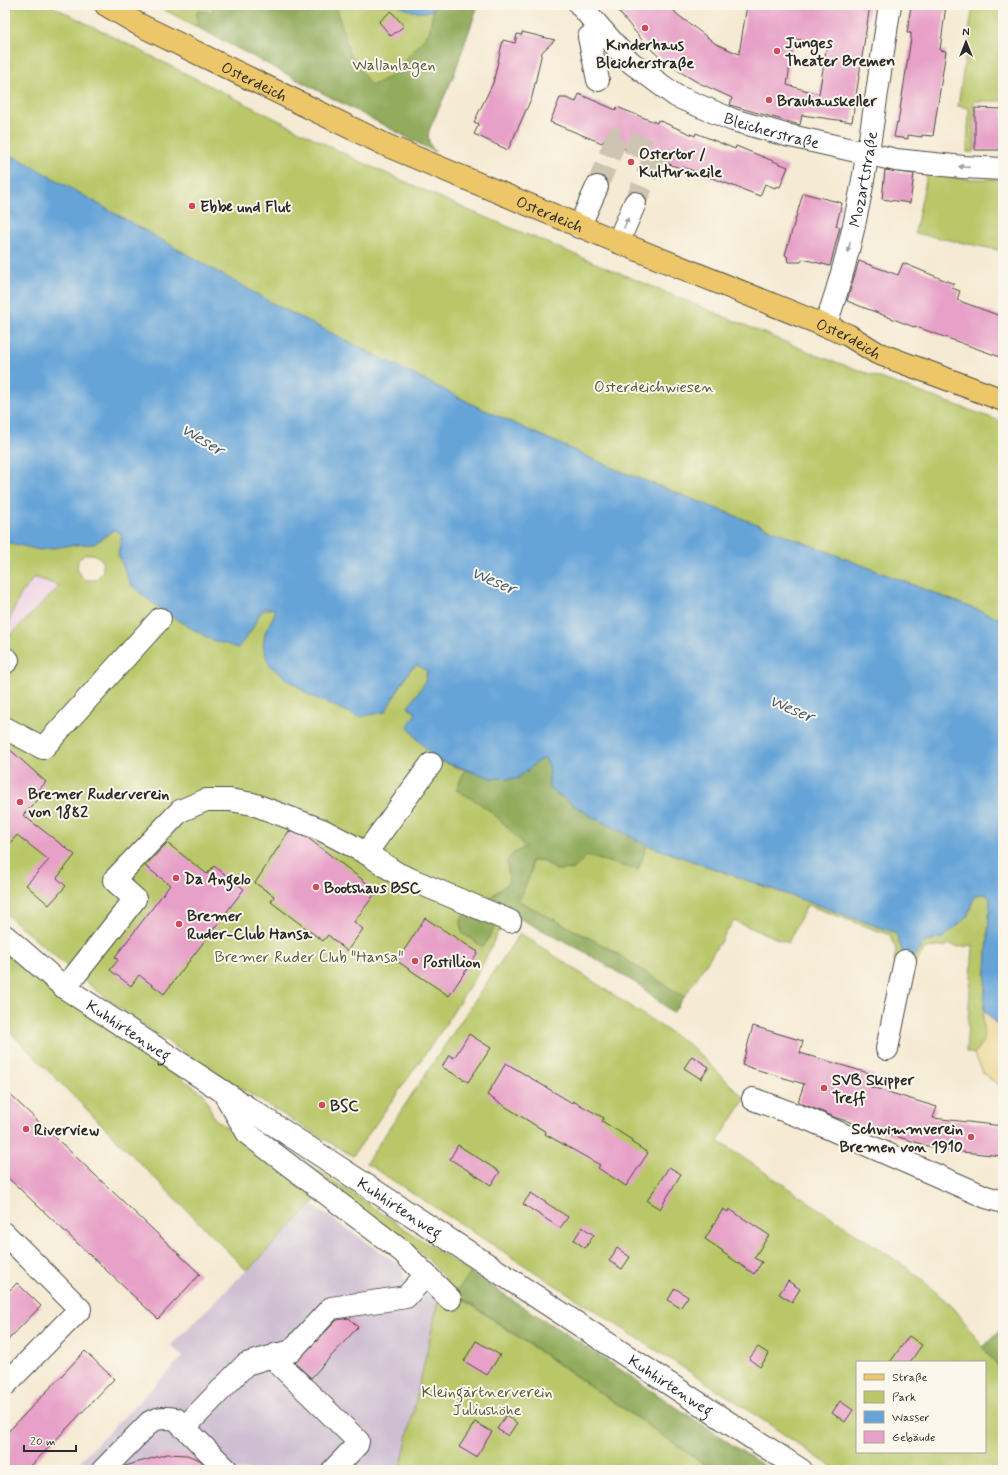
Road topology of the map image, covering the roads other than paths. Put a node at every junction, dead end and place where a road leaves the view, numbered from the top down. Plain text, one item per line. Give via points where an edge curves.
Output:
1 (106, 5) edge
2 (580, 5) edge
3 (890, 5) edge
4 (588, 34) junction
5 (598, 80) dead end
6 (867, 154) junction
7 (1003, 169) edge
8 (596, 187) tunnel mouth
9 (635, 203) tunnel mouth
10 (580, 227) junction
11 (618, 242) junction
12 (825, 326) junction
13 (1003, 400) edge
14 (160, 619) dead end
15 (5, 728) edge
16 (431, 764) dead end
17 (366, 853) junction
18 (510, 921) dead end
19 (5, 936) edge
20 (905, 961) dead end
21 (65, 988) junction
22 (887, 1049) dead end
23 (223, 1092) junction
24 (753, 1099) dead end
25 (1003, 1202) edge
26 (5, 1234) edge
27 (426, 1275) junction
28 (450, 1300) dead end
29 (277, 1354) junction
30 (5, 1385) edge
31 (184, 1428) junction
32 (103, 1470) edge
33 (227, 1470) edge
34 (333, 1470) edge
35 (801, 1470) edge

1 - 10 main road, Osterdeich via 140,25 388,146
2 - 4 street, Bleicherstraße
3 - 6 street, Mozartstraße
4 - 5 street
4 - 6 street, Bleicherstraße via 629,60 676,96 733,120
7 -> 6 street, Bleicherstraße via 896,160
6 -> 12 street, Mozartstraße via 851,240
8 - 10 street
11 -> 9 street
10 - 11 main road, Osterdeich
11 - 12 main road, Osterdeich
12 - 13 main road, Osterdeich via 848,335 878,353
14 - 15 street via 43,748
16 - 17 street
17 - 18 street via 398,874
17 - 21 street via 322,830 253,804 230,800 206,800 180,811 114,880 135,899
19 - 21 street, Kuhhirtenweg
20 - 22 street
21 - 23 street, Kuhhirtenweg
23 - 27 street via 248,1134 403,1252
23 - 35 street, Kuhhirtenweg
24 - 25 street via 810,1120 986,1197
26 - 30 street via 80,1308
27 - 28 street
27 - 29 street via 406,1297 331,1308 291,1351
29 - 31 street via 246,1364
29 - 34 street via 279,1364 358,1441
31 - 32 street via 176,1419 156,1418
31 - 33 street

